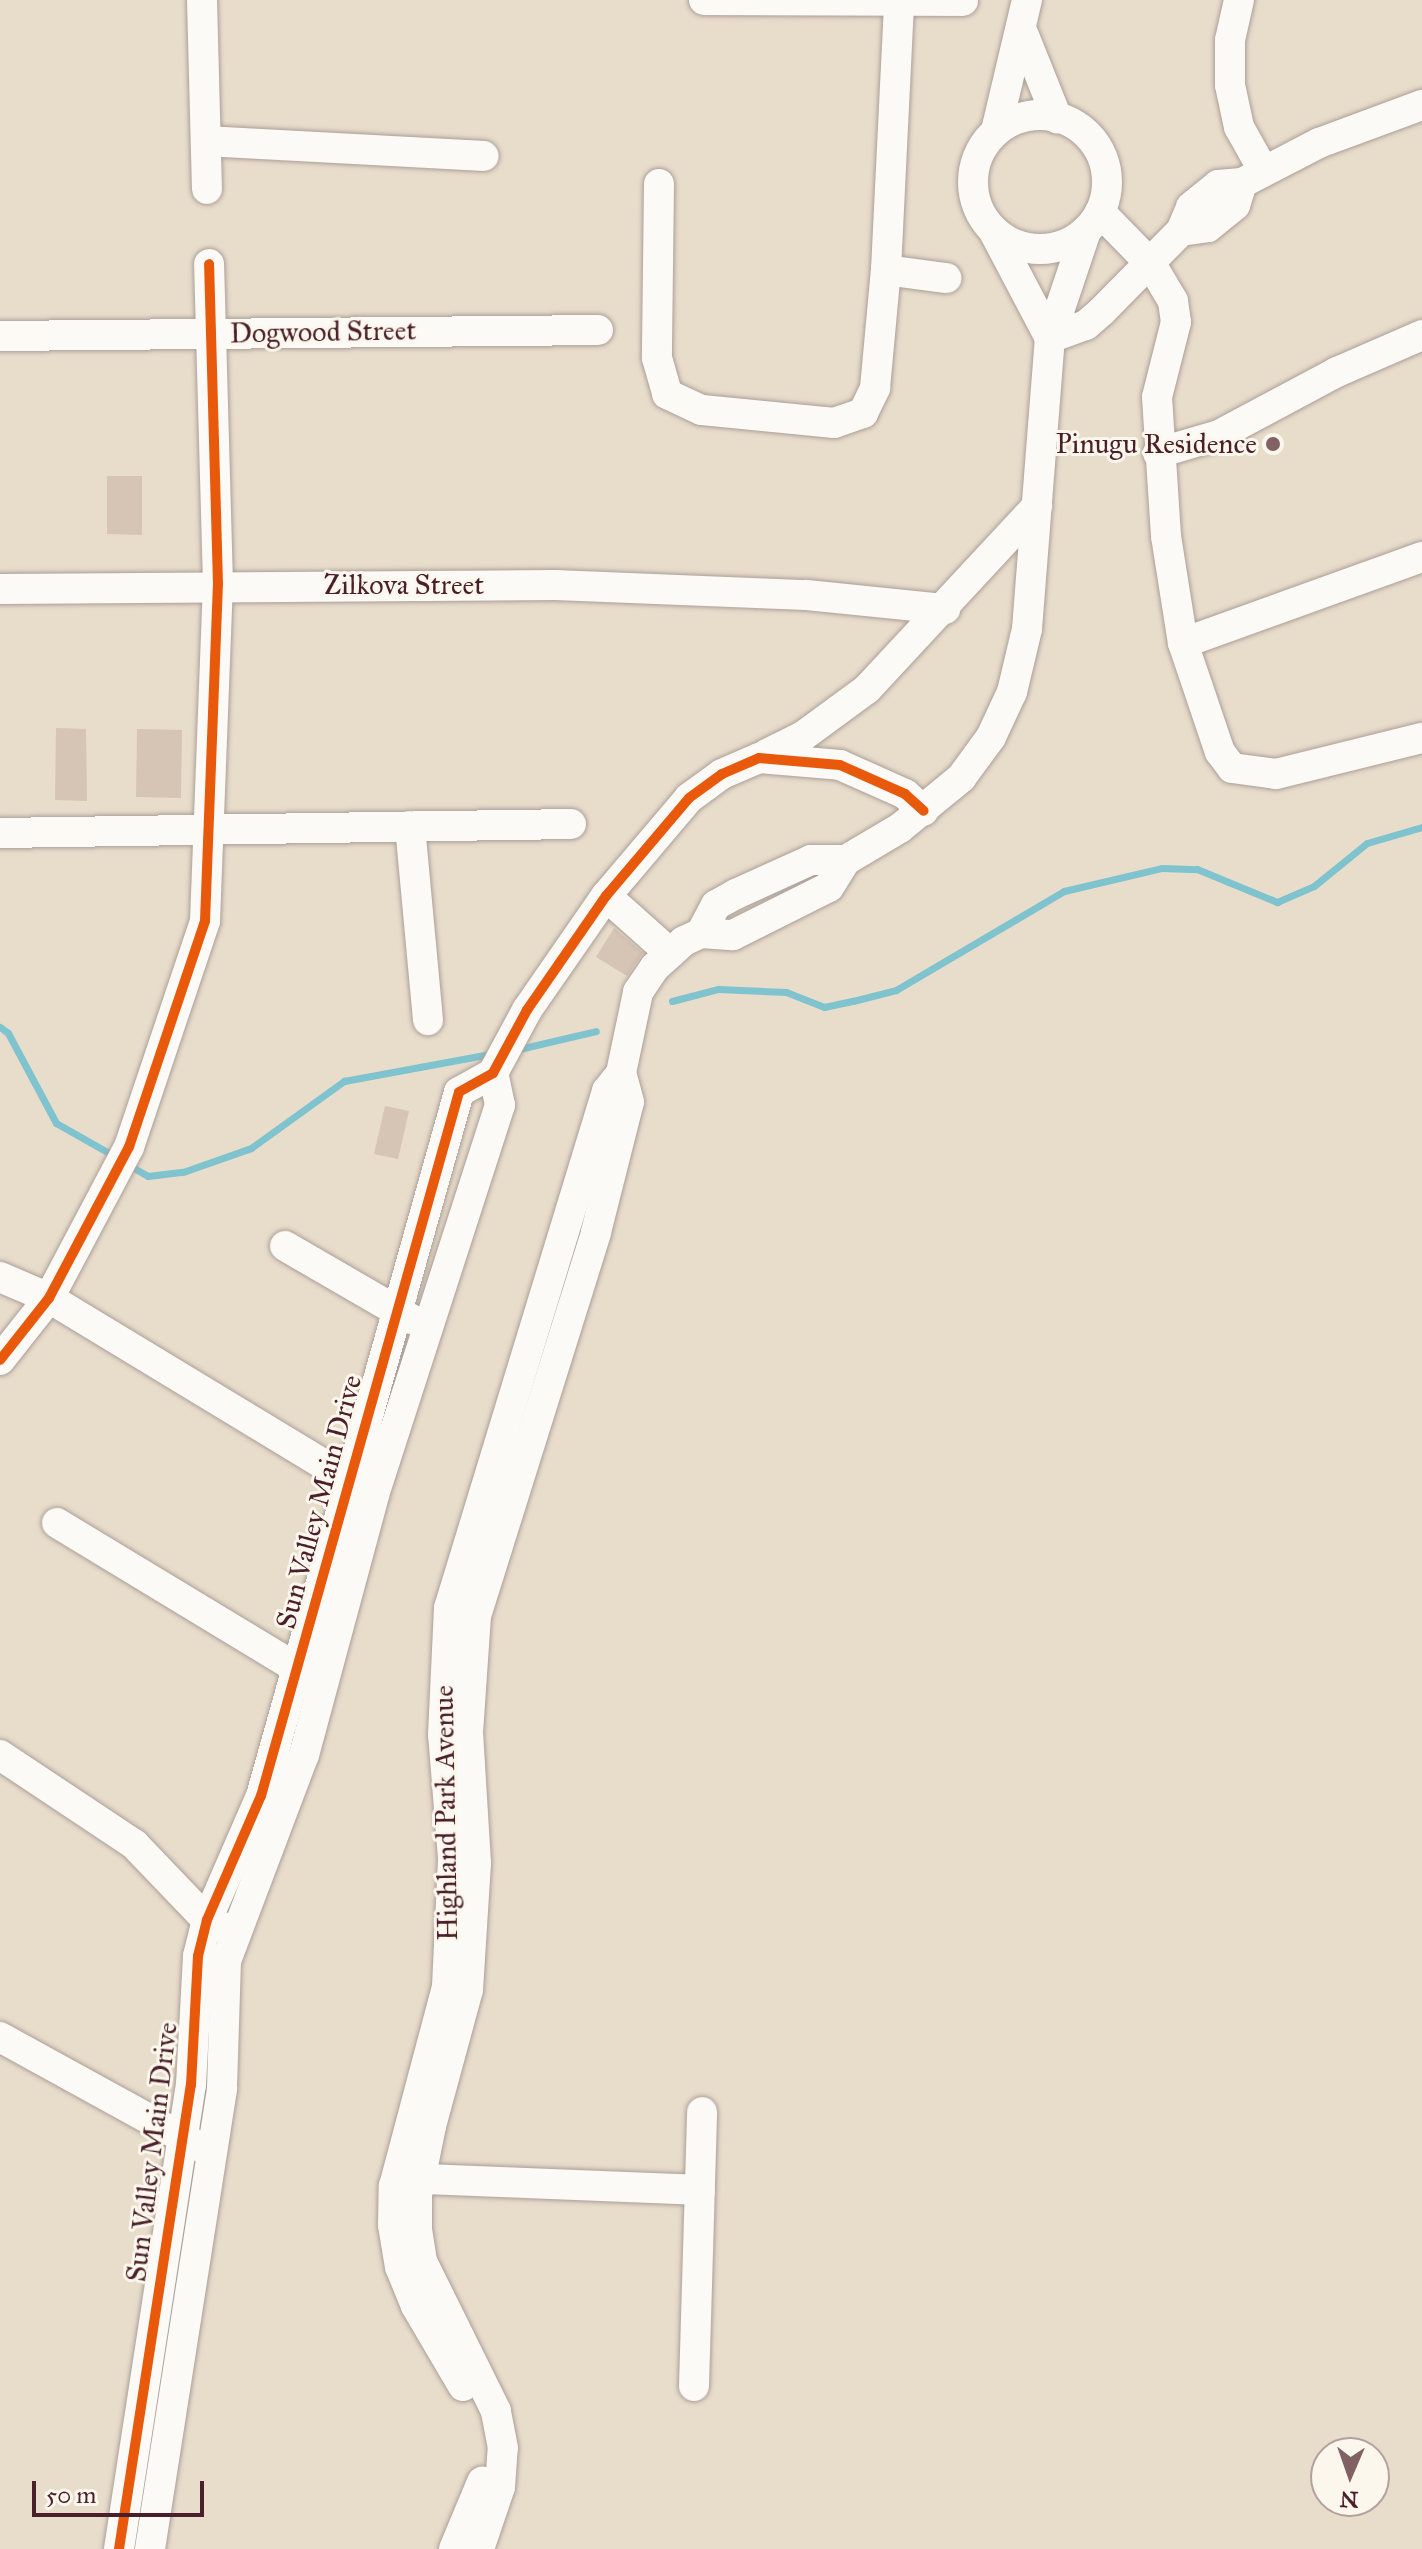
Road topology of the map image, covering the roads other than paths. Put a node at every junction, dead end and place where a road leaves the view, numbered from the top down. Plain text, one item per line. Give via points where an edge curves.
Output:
1 (202, 0) edge
2 (704, 0) edge
3 (1027, 0) edge
4 (1239, 0) edge
5 (899, 1) edge
6 (963, 1) edge
7 (1023, 31) junction
8 (1422, 105) edge
9 (1057, 118) junction
10 (996, 131) junction
11 (206, 141) junction
12 (484, 156) dead end
13 (1252, 176) junction
14 (659, 184) dead end
15 (207, 189) dead end
16 (1093, 222) junction
17 (993, 230) junction
18 (209, 264) dead end
19 (1151, 264) junction
20 (886, 270) junction
21 (946, 278) dead end
22 (598, 330) dead end
23 (212, 333) junction
24 (1422, 335) edge
25 (0, 336) edge
26 (1050, 338) junction
27 (1158, 453) junction
28 (1037, 506) junction
29 (1422, 557) edge
30 (218, 584) junction
31 (0, 589) edge
32 (945, 609) junction
33 (1183, 643) junction
34 (1422, 738) edge
35 (759, 758) junction
36 (924, 811) junction
37 (571, 824) dead end
38 (410, 826) junction
39 (0, 833) edge
40 (212, 833) junction
41 (846, 860) junction
42 (775, 876) junction
43 (606, 896) junction
44 (789, 907) junction
45 (701, 933) junction
46 (670, 953) junction
47 (428, 1020) dead end
48 (496, 1068) junction
49 (285, 1246) dead end
50 (0, 1277) edge
51 (49, 1298) junction
52 (397, 1311) junction
53 (427, 1328) junction
54 (0, 1360) edge
55 (349, 1479) junction
56 (374, 1495) junction
57 (57, 1523) dead end
58 (310, 1676) junction
59 (0, 1755) edge
60 (221, 1926) junction
61 (0, 2037) edge
62 (702, 2112) dead end
63 (183, 2138) junction
64 (213, 2153) junction
65 (408, 2178) junction
66 (700, 2190) junction
67 (694, 2386) dead end
68 (481, 2529) edge
69 (119, 2549) edge
70 (150, 2549) edge
71 (454, 2549) edge

1 - 11 street
2 - 5 street
3 - 7 street
4 - 13 street via 1230,40 1230,85
5 - 6 street
5 - 20 street
7 - 9 street
7 - 10 street
8 - 13 street
9 - 10 street via 1025,117
9 - 16 street via 1090,138 1101,155 1106,194
10 - 17 street via 984,145 973,180 982,216
11 - 12 street
11 - 15 street
13 - 19 street via 1235,205 1215,222 1181,231
14 - 20 street via 657,358 667,394 682,405 834,423 863,413 875,388
16 - 17 street via 1049,249 1010,242
16 - 19 street
16 - 26 street, Highland Park Avenue
17 - 26 street
18 - 23 street
19 - 26 street via 1086,325
19 - 27 street via 1173,301 1176,322 1157,397
20 - 21 street
22 - 23 street, Dogwood Street
23 - 25 street, Dogwood Street
23 - 30 street
24 - 27 street via 1337,372 1219,435
26 - 28 street, Highland Park Avenue
27 - 33 street
28 - 32 street
28 - 36 street, Highland Park Avenue via 1027,629 1012,692 991,737 961,778
29 - 33 street
30 - 31 street, Zilkova Street
30 - 32 street, Zilkova Street via 555,585 807,595
30 - 40 street
32 - 35 street via 833,717
33 - 34 street via 1211,736 1232,768 1276,774
35 - 36 street via 840,765 905,794
35 - 43 street via 689,798
36 - 41 street, Highland Park Avenue
37 - 38 street
38 - 40 street
38 - 47 street
39 - 40 street
40 - 51 street via 205,921 129,1147
41 - 42 street, Highland Park Avenue via 811,860
41 - 44 street, Highland Park Avenue via 829,887
42 - 44 street
42 - 45 street, Highland Park Avenue via 716,905
43 - 46 street
43 - 48 street via 527,1010
44 - 45 street, Highland Park Avenue via 733,935
45 - 46 street, Highland Park Avenue
46 - 65 street, Highland Park Avenue via 638,992 621,1073 629,1102 596,1232 476,1616 468,1733 476,1863 468,1990
48 - 52 street, Sun Valley Main Drive via 459,1092
48 - 53 street, Sun Valley Main Drive via 500,1105
49 - 52 street
50 - 51 street
51 - 54 street
51 - 55 street
52 - 53 street
52 - 55 street, Sun Valley Main Drive
53 - 56 street, Sun Valley Main Drive
55 - 56 street
55 - 58 street, Sun Valley Main Drive
56 - 58 street, Sun Valley Main Drive
57 - 58 street
58 - 60 street, Sun Valley Main Drive via 304,1755
59 - 60 street via 134,1844
60 - 63 street, Sun Valley Main Drive via 194,1986 191,2085
60 - 64 street, Sun Valley Main Drive via 226,1961 222,2088
61 - 63 street
62 - 66 street
63 - 64 street
63 - 69 street, Sun Valley Main Drive
64 - 70 street, Sun Valley Main Drive
65 - 66 street
65 - 68 street, Highland Park Avenue via 422,2261 496,2411 503,2448
66 - 67 street
68 - 71 street, Highland Park Avenue

